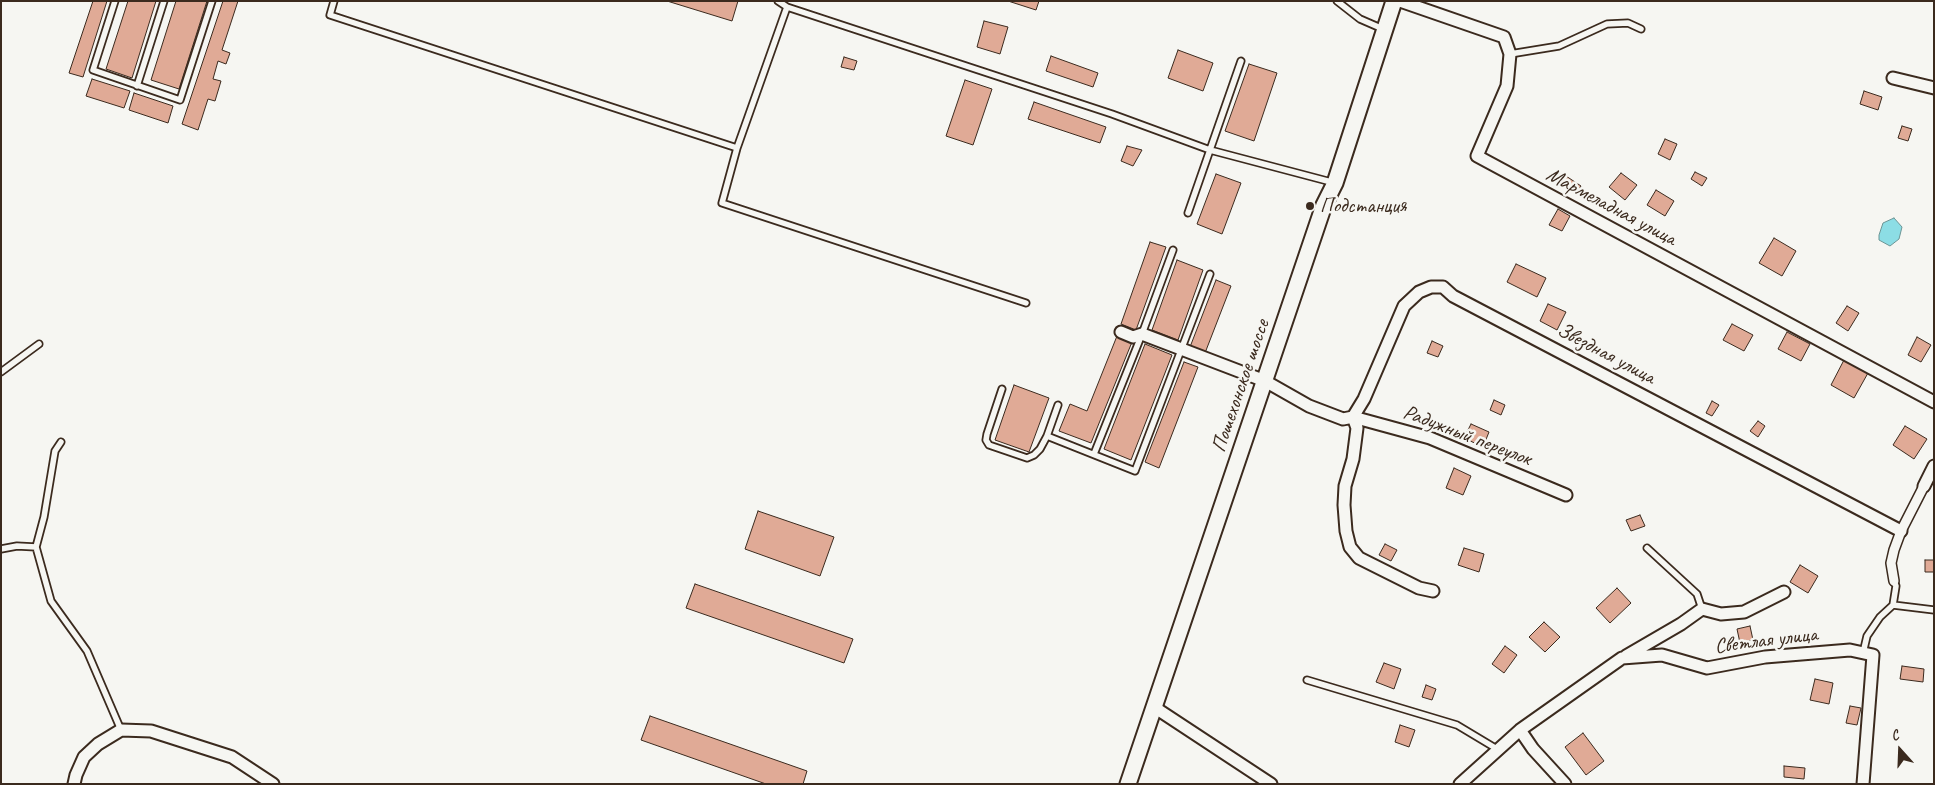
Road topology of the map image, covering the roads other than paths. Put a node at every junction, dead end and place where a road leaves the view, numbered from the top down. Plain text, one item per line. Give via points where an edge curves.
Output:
1 (115, 1) edge
2 (164, 1) edge
3 (212, 1) edge
4 (334, 1) edge
5 (778, 1) edge
6 (1337, 1) edge
7 (1394, 1) edge
8 (1400, 1) edge
9 (787, 7) junction
10 (1641, 29) dead end
11 (1385, 30) junction
12 (1510, 54) junction
13 (1241, 61) dead end
14 (1893, 78) dead end
15 (138, 86) junction
16 (1934, 88) edge
17 (737, 148) junction
18 (1210, 150) junction
19 (1335, 183) junction
20 (1188, 213) dead end
21 (1172, 250) dead end
22 (1210, 274) dead end
23 (1026, 303) dead end
24 (1120, 332) dead end
25 (1142, 334) junction
26 (39, 344) dead end
27 (1182, 350) junction
28 (1, 372) edge
29 (1265, 381) junction
30 (1002, 389) dead end
31 (1934, 402) edge
32 (1058, 405) dead end
33 (1353, 417) junction
34 (1047, 436) junction
35 (61, 442) dead end
36 (1094, 454) junction
37 (1934, 466) edge
38 (1924, 486) joint
39 (1566, 495) dead end
40 (1901, 531) junction
41 (36, 548) junction
42 (1647, 548) dead end
43 (1, 549) edge
44 (1894, 581) joint
45 (1432, 591) dead end
46 (1784, 592) dead end
47 (1893, 604) junction
48 (1702, 609) junction
49 (1934, 610) edge
50 (1863, 653) junction
51 (1622, 658) junction
52 (1307, 680) dead end
53 (1154, 707) junction
54 (121, 730) junction
55 (1520, 730) junction
56 (1497, 749) junction
57 (1268, 783) edge
58 (74, 784) edge
59 (273, 784) edge
60 (1128, 784) edge
61 (1460, 784) edge
62 (1564, 784) edge
63 (1863, 784) edge

1 - 15 lane via 93,70
2 - 15 lane
3 - 15 lane via 180,100
4 - 17 lane via 330,15
5 - 9 lane
6 - 11 lane via 1360,19
7 - 11 street, Пошехонское шоссе
8 - 12 street via 1504,37
9 - 17 lane
9 - 18 lane via 1112,114
10 - 12 lane via 1628,23 1607,24 1559,46
11 - 19 street, Пошехонское шоссе
12 - 31 street, Мармеладная улица via 1507,86 1477,156
13 - 18 lane
14 - 16 street
17 - 23 lane via 722,203
18 - 19 lane
18 - 20 lane
19 - 29 street, Пошехонское шоссе via 1324,205
21 - 25 lane
22 - 27 lane
24 - 25 street, Радужный переулок via 1133,337
25 - 27 street, Радужный переулок
25 - 36 lane
26 - 28 lane
27 - 29 street, Радужный переулок
27 - 36 lane via 1135,470
29 - 33 street, Радужный переулок via 1309,406 1343,419
29 - 53 street, Пошехонское шоссе
30 - 34 lane via 987,434 989,445 1026,458 1034,456
32 - 34 lane
33 - 39 street, Радужный переулок via 1430,438
33 - 40 street, Звездная улица via 1404,306 1419,292 1443,287 1454,296
33 - 45 street via 1357,428 1344,505 1350,547 1365,562
34 - 36 lane
35 - 41 lane via 55,450
37 - 38 street
38 - 40 street
40 - 44 street via 1891,563
41 - 43 lane via 17,546
41 - 54 lane via 51,601 87,651
42 - 48 lane via 1697,594
44 - 47 lane
46 - 48 street via 1744,612 1721,614
47 - 49 lane
47 - 50 lane via 1867,636
48 - 51 street
50 - 51 street, Светлая улица via 1850,650 1765,657 1706,668 1662,655
50 - 63 street via 1873,655
51 - 55 street
52 - 56 lane via 1457,725
53 - 57 street
53 - 60 street, Пошехонское шоссе
54 - 58 street via 84,757
54 - 59 street via 151,732 232,757
55 - 56 street
55 - 62 street
56 - 61 street

